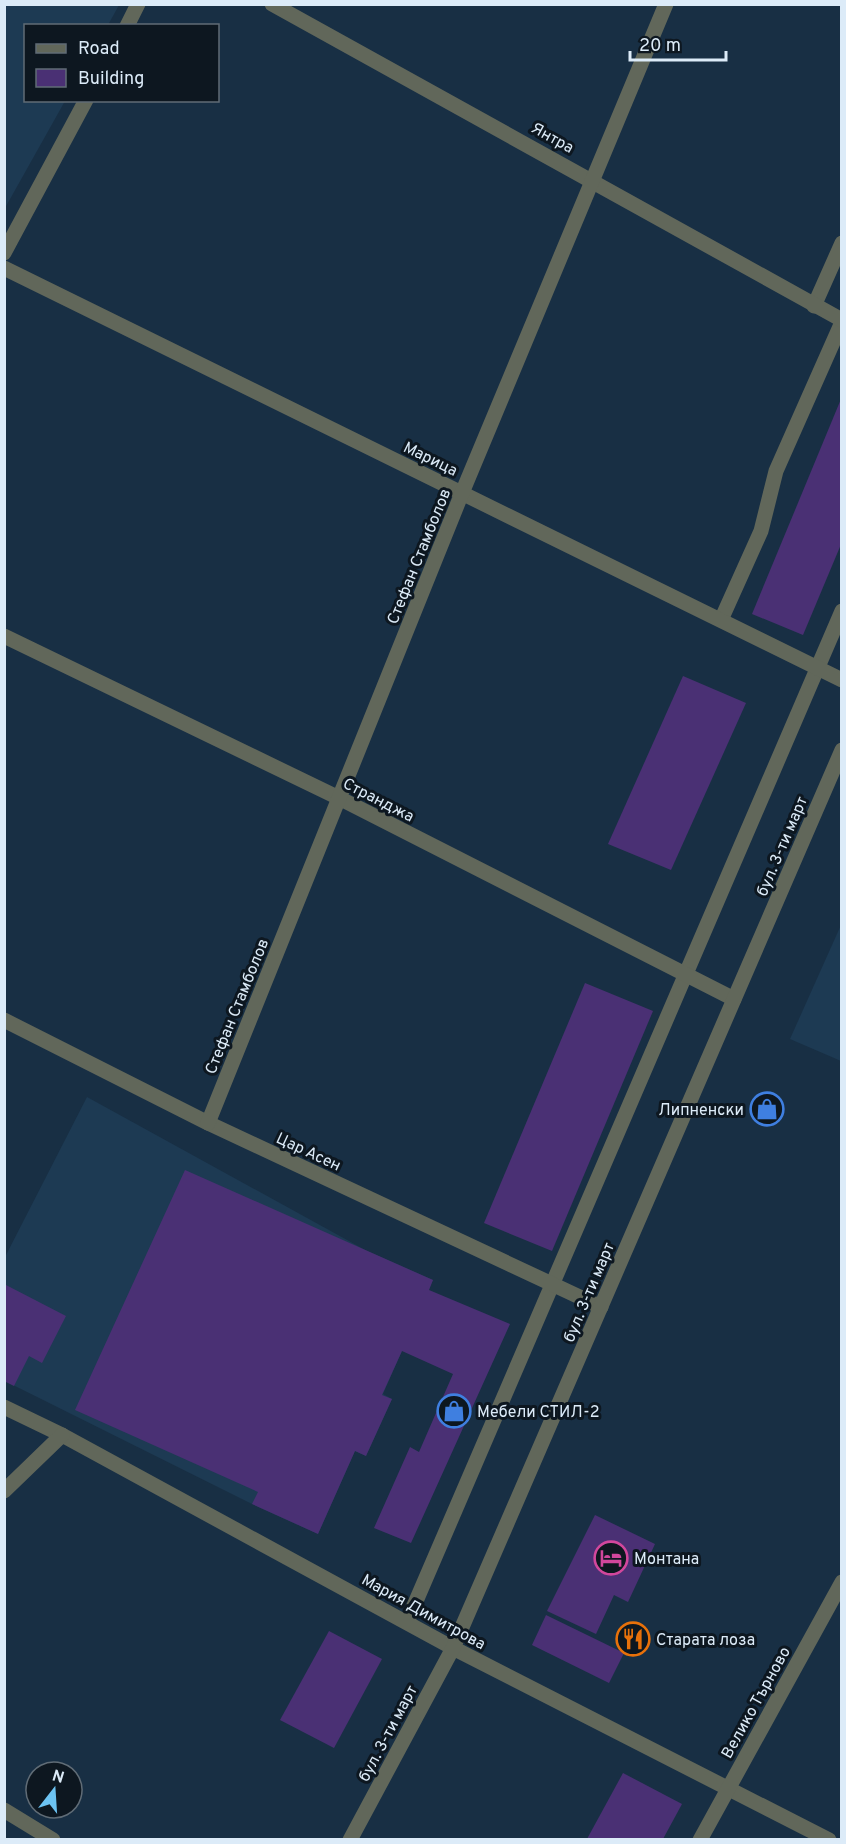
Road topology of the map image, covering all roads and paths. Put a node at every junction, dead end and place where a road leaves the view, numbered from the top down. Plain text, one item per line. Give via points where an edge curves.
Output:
1 (138, 4) edge
2 (272, 4) edge
3 (666, 4) edge
4 (128, 24) edge
5 (85, 102) edge
6 (592, 179) junction
7 (842, 243) edge
8 (4, 253) edge
9 (4, 268) edge
10 (814, 306) junction
11 (842, 321) edge
12 (462, 493) junction
13 (842, 611) edge
14 (721, 620) junction
15 (4, 636) edge
16 (817, 668) junction
17 (842, 680) edge
18 (842, 750) edge
19 (339, 798) junction
20 (685, 976) junction
21 (734, 999) junction
22 (4, 1020) edge
23 (208, 1123) junction
24 (551, 1286) junction
25 (601, 1307) junction
26 (4, 1407) edge
27 (62, 1435) junction
28 (4, 1491) edge
29 (842, 1582) edge
30 (407, 1622) junction
31 (453, 1648) junction
32 (727, 1790) junction
33 (4, 1810) edge
34 (53, 1839) edge
35 (350, 1839) edge
36 (700, 1839) edge
37 (829, 1839) edge

1 - 4 street
2 - 6 street, Янтра
3 - 6 street, Стефан Стамболов
5 - 8 street
6 - 10 street, Янтра
6 - 12 street, Стефан Стамболов
7 - 10 street
9 - 12 street, Марица
10 - 11 street, Янтра
11 - 14 street via 776,471 761,531
12 - 14 street, Марица
12 - 19 street, Стефан Стамболов
13 - 16 street
14 - 16 street, Марица
15 - 19 street, Странджа
16 - 17 street, Марица
16 - 20 street
18 - 21 street, бул. 3-ти март
19 - 20 street, Странджа
19 - 23 street, Стефан Стамболов
20 - 21 street, Странджа
20 - 24 street
21 - 25 street, бул. 3-ти март
22 - 23 street, Цар Асен
23 - 24 street, Цар Асен
24 - 25 street, Цар Асен
24 - 30 street
25 - 31 street, бул. 3-ти март
26 - 27 street, Мария Димитрова
27 - 28 street
27 - 30 street, Мария Димитрова
29 - 32 street, Велико Търново
30 - 31 street, Мария Димитрова
31 - 32 street, Мария Димитрова
31 - 35 street, бул. 3-ти март
32 - 36 street, Велико Търново
32 - 37 street, Мария Димитрова
33 - 34 street

